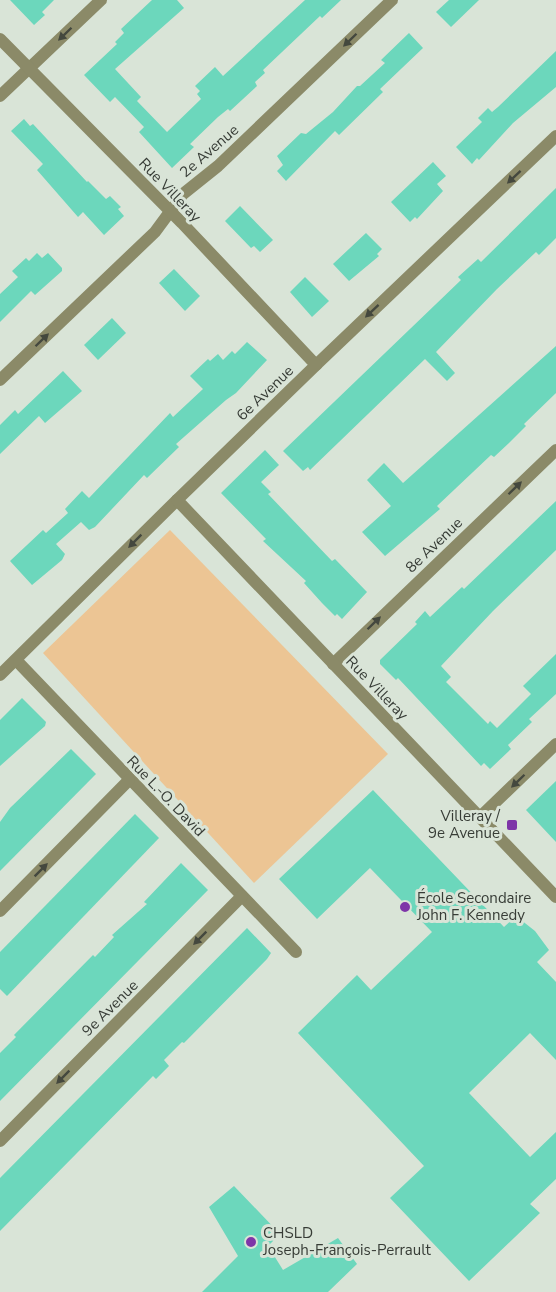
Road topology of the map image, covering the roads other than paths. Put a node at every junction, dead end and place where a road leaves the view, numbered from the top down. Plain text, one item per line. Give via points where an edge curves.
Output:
1 (101, 0) edge
2 (392, 0) edge
3 (0, 39) edge
4 (29, 69) junction
5 (0, 96) edge
6 (556, 136) edge
7 (170, 211) junction
8 (316, 365) junction
9 (0, 380) edge
10 (556, 450) edge
11 (177, 500) junction
12 (16, 660) junction
13 (333, 664) junction
14 (0, 675) edge
15 (556, 744) edge
16 (129, 780) junction
17 (480, 817) junction
18 (242, 896) junction
19 (556, 897) edge
20 (0, 911) edge
21 (296, 951) dead end
22 (0, 1141) edge

1 -> 4 street
2 -> 7 street, 2e Avenue via 218,166 183,194
3 - 4 street, Rue Villeray
4 - 5 street
4 - 7 street, Rue Villeray
6 -> 8 street, 6e Avenue
7 - 8 street, Rue Villeray
9 -> 7 street, 2e Avenue via 155,232
8 - 11 street, 6e Avenue
13 -> 10 street, 8e Avenue
11 -> 12 street, 6e Avenue
11 - 13 street, Rue Villeray
12 - 14 street, 6e Avenue
12 - 16 street, Rue L.-O. David
13 - 17 street, Rue Villeray
15 -> 17 street
16 - 18 street, Rue L.-O. David
20 -> 16 street
17 - 19 street, Rue Villeray
18 - 21 street, Rue L.-O. David
18 -> 22 street, 9e Avenue

